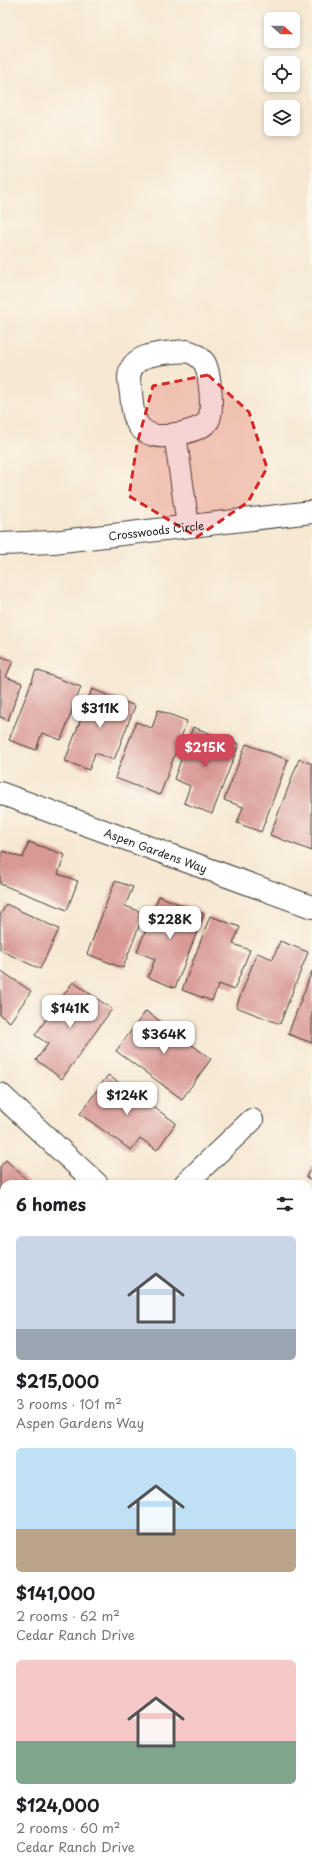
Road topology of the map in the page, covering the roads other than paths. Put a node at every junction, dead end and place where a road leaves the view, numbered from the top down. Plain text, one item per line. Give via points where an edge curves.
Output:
1 (175, 434) junction
2 (312, 512) edge
3 (188, 526) junction
4 (0, 544) edge
5 (0, 793) edge
6 (312, 907) edge
7 (0, 1094) edge
8 (252, 1120) dead end
9 (94, 1180) edge
10 (189, 1180) edge

1 - 1 street via 154,436 140,428 134,418 129,376 134,364 143,357 187,351 196,354 205,363 212,412 208,422 198,429
1 - 3 street
2 - 3 street, Crosswoods Circle
3 - 4 street, Crosswoods Circle via 53,542
5 - 6 street, Aspen Gardens Way
7 - 9 street
8 - 10 street

